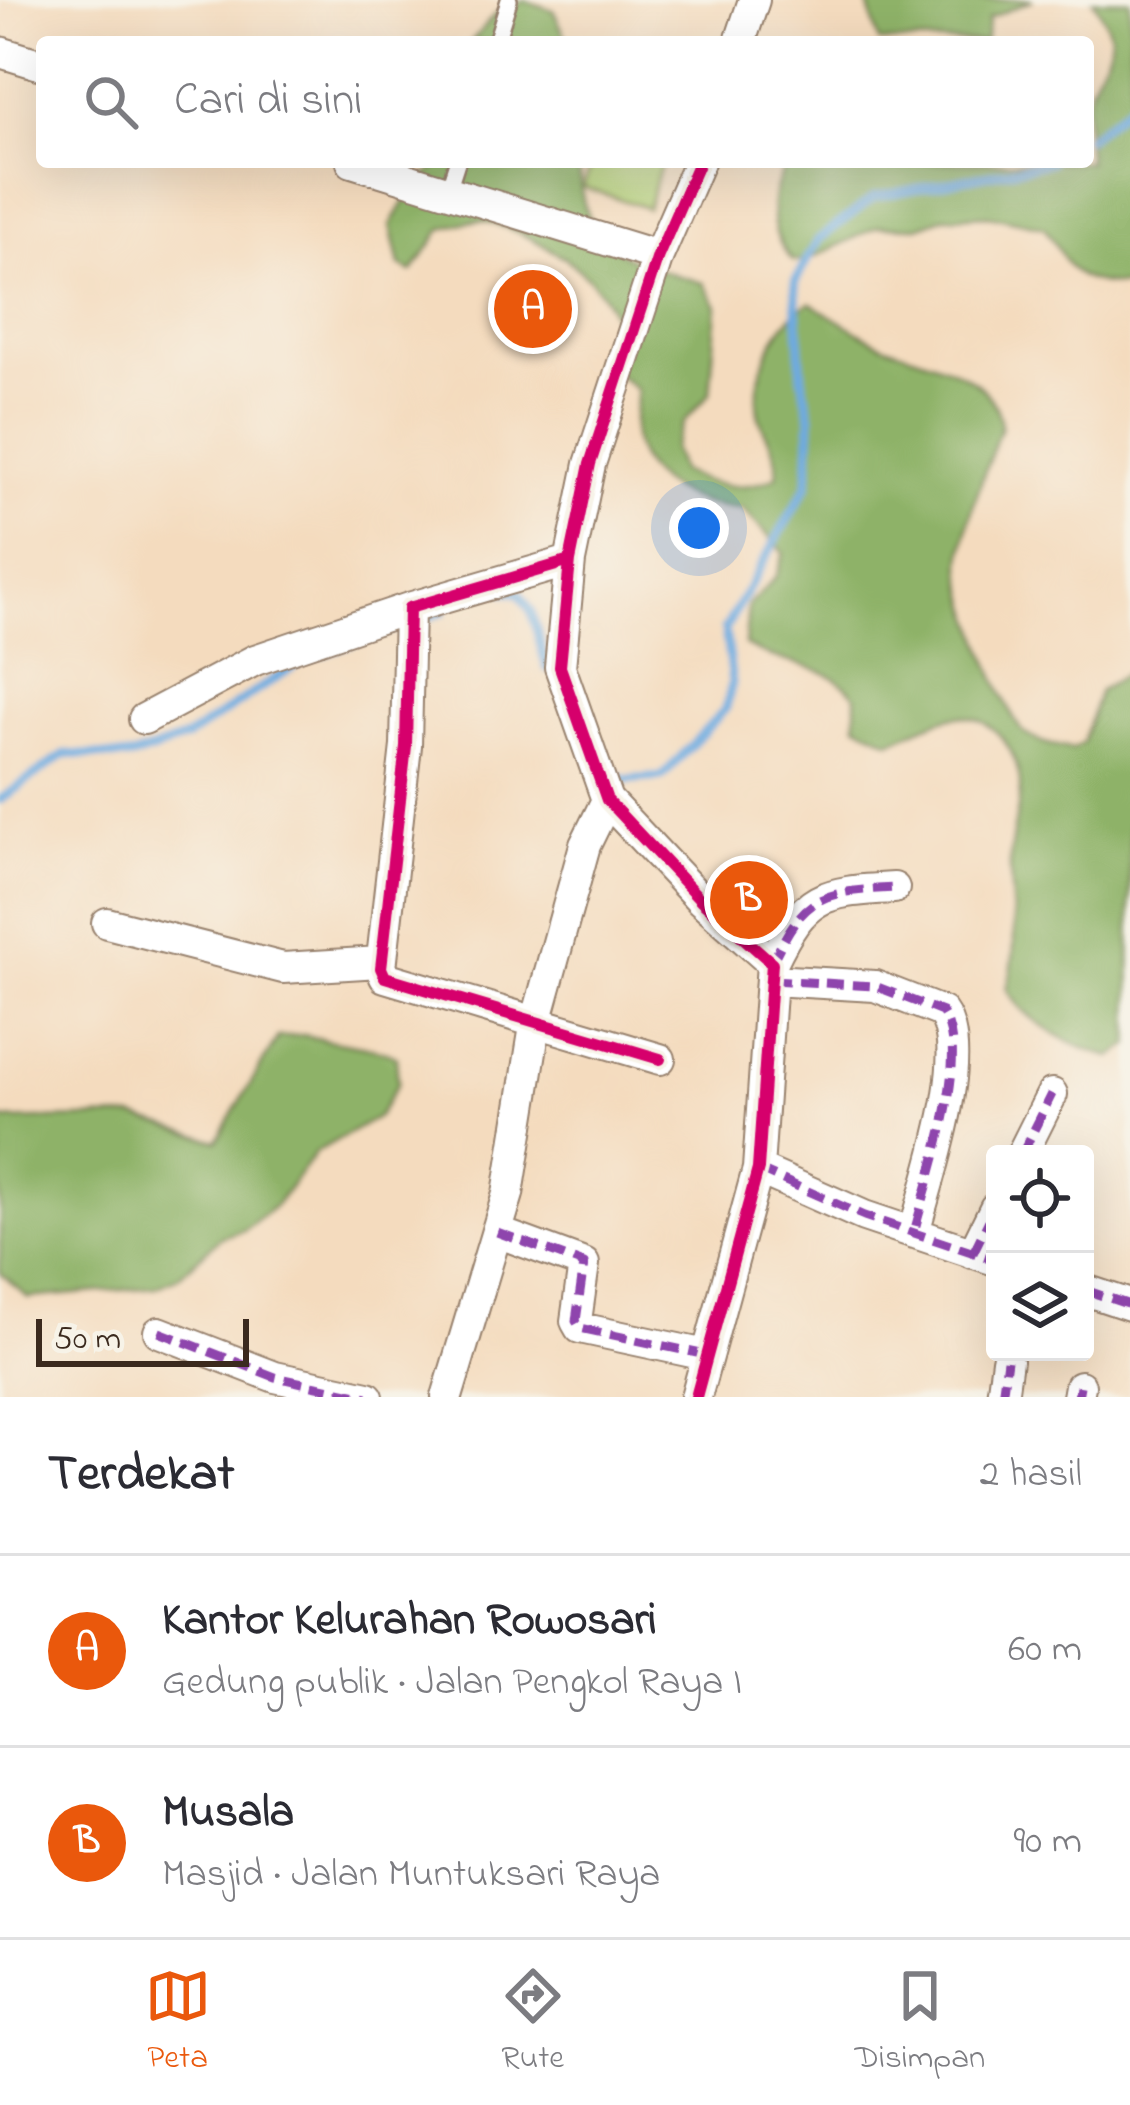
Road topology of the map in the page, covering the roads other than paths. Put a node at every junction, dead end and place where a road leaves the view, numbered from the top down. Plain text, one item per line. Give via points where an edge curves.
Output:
1 (509, 0) edge
2 (754, 0) edge
3 (498, 36) edge
4 (742, 36) edge
5 (0, 52) edge
6 (36, 63) edge
7 (370, 168) edge
8 (455, 168) edge
9 (696, 168) edge
10 (447, 193) junction
11 (658, 256) junction
12 (570, 561) junction
13 (408, 626) junction
14 (144, 719) dead end
15 (607, 800) junction
16 (894, 888) dead end
17 (107, 923) dead end
18 (380, 962) junction
19 (772, 971) junction
20 (536, 1026) junction
21 (660, 1059) dead end
22 (1052, 1094) dead end
23 (1026, 1145) edge
24 (758, 1169) junction
25 (497, 1232) junction
26 (914, 1233) junction
27 (984, 1256) edge
28 (1094, 1293) edge
29 (1130, 1305) edge
30 (159, 1333) dead end
31 (706, 1355) junction
32 (1007, 1361) edge
33 (363, 1396) edge
34 (447, 1397) edge
35 (696, 1397) edge
36 (1001, 1397) edge

1 - 3 lane
2 - 4 street
5 - 6 street
7 - 10 street
8 - 10 lane
9 - 11 street
10 - 11 street
11 - 12 street via 590,464
12 - 13 street
12 - 15 street via 560,667
13 - 14 street via 255,661
13 - 18 street via 406,746
15 - 19 street
15 - 20 street via 585,845
16 - 19 street via 820,896 791,923
17 - 18 street via 283,968
18 - 20 street via 385,977
19 - 24 street
19 - 26 street via 875,986 949,1021 952,1077
20 - 21 street
20 - 25 street
22 - 23 street
24 - 26 street
24 - 31 street
25 - 31 street via 584,1264 580,1328
25 - 34 street
26 - 27 street
28 - 29 street
30 - 33 street via 275,1377
31 - 35 street
32 - 36 street

